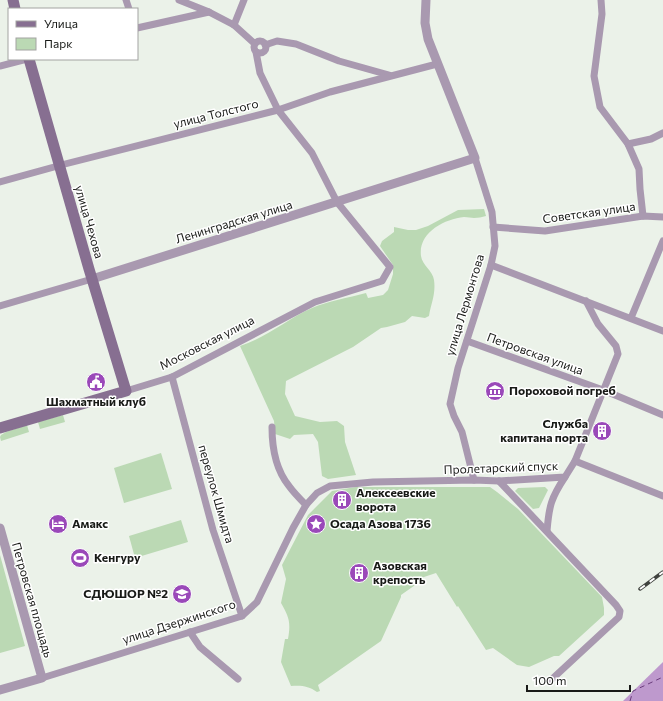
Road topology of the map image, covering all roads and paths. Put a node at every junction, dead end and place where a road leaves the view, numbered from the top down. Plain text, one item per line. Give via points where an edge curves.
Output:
1 (179, 0) edge
2 (244, 0) edge
3 (426, 0) edge
4 (602, 0) edge
5 (209, 12) junction
6 (234, 25) junction
7 (138, 28) edge
8 (255, 44) junction
9 (265, 45) junction
10 (256, 52) junction
11 (24, 60) edge
12 (28, 60) edge
13 (436, 64) junction
14 (0, 66) edge
15 (390, 76) junction
16 (278, 110) junction
17 (663, 133) edge
18 (628, 144) junction
19 (475, 158) junction
20 (60, 165) junction
21 (0, 182) edge
22 (337, 202) junction
23 (643, 216) junction
24 (663, 217) edge
25 (493, 227) junction
26 (663, 241) edge
27 (491, 265) junction
28 (92, 279) junction
29 (586, 302) junction
30 (0, 306) edge
31 (631, 318) junction
32 (663, 331) edge
33 (467, 341) junction
34 (172, 377) junction
35 (603, 390) junction
36 (126, 391) junction
37 (663, 415) edge
38 (272, 427) dead end
39 (0, 428) edge
40 (575, 461) junction
41 (565, 477) junction
42 (474, 480) junction
43 (499, 481) junction
44 (324, 488) joint
45 (663, 496) edge
46 (306, 505) junction
47 (0, 528) edge
48 (547, 531) junction
49 (242, 616) junction
50 (190, 632) junction
51 (42, 678) junction
52 (238, 679) dead end
53 (551, 680) dead end
54 (0, 690) edge

1 - 5 street
2 - 6 street
3 - 13 street, улица Лермонтова via 424,24
4 - 18 street via 594,76 600,107
5 - 6 street
5 - 7 street
6 - 8 street
8 - 9 street via 261,42
8 - 10 street
9 - 10 street via 264,52
9 - 15 street via 277,41 296,44 339,61
10 - 16 street via 260,73
11 - 14 street
12 - 20 main road, улица Чехова
13 - 15 street, улица Толстого
13 - 19 street, улица Лермонтова
15 - 16 street, улица Толстого via 330,92
16 - 20 street, улица Толстого
16 - 22 street via 312,153
17 - 18 street via 651,139
18 - 23 street via 639,169
19 - 22 street, Ленинградская улица
19 - 25 street, улица Лермонтова via 492,212
20 - 21 street, улица Толстого
20 - 28 main road, улица Чехова
22 - 28 street, Ленинградская улица
22 - 34 street, Московская улица via 390,267 382,281 315,302
23 - 24 street, Советская улица
23 - 25 street, Советская улица via 545,231
25 - 27 street, улица Лермонтова via 495,246
26 - 31 street
27 - 29 street
27 - 33 street, улица Лермонтова
28 - 30 street, Ленинградская улица
28 - 36 main road, улица Чехова
29 - 31 street
29 - 35 street via 598,324 616,346 618,354
31 - 32 street
33 - 35 street, Петровская улица
33 - 42 street, улица Лермонтова via 450,404 462,432
34 - 36 street, Московская улица
34 - 49 street, переулок Шмидта via 213,530
35 - 37 street, Петровская улица
35 - 40 street
36 - 39 main road, Московская улица
38 - 46 street via 277,464 288,486
40 - 41 street, Пролетарский спуск
40 - 45 street, Пролетарский спуск
41 - 43 street, Пролетарский спуск
41 - 48 street via 549,507
42 - 43 street, Пролетарский спуск
42 - 44 street, Пролетарский спуск via 373,482
43 - 48 street
44 - 46 street, улица Дзержинского
46 - 49 street, улица Дзержинского via 257,602
47 - 51 street, Петровская площадь
48 - 53 street via 620,611 619,617
49 - 50 street, улица Дзержинского
50 - 51 street, улица Дзержинского
50 - 52 street via 200,647
51 - 54 street, улица Дзержинского

